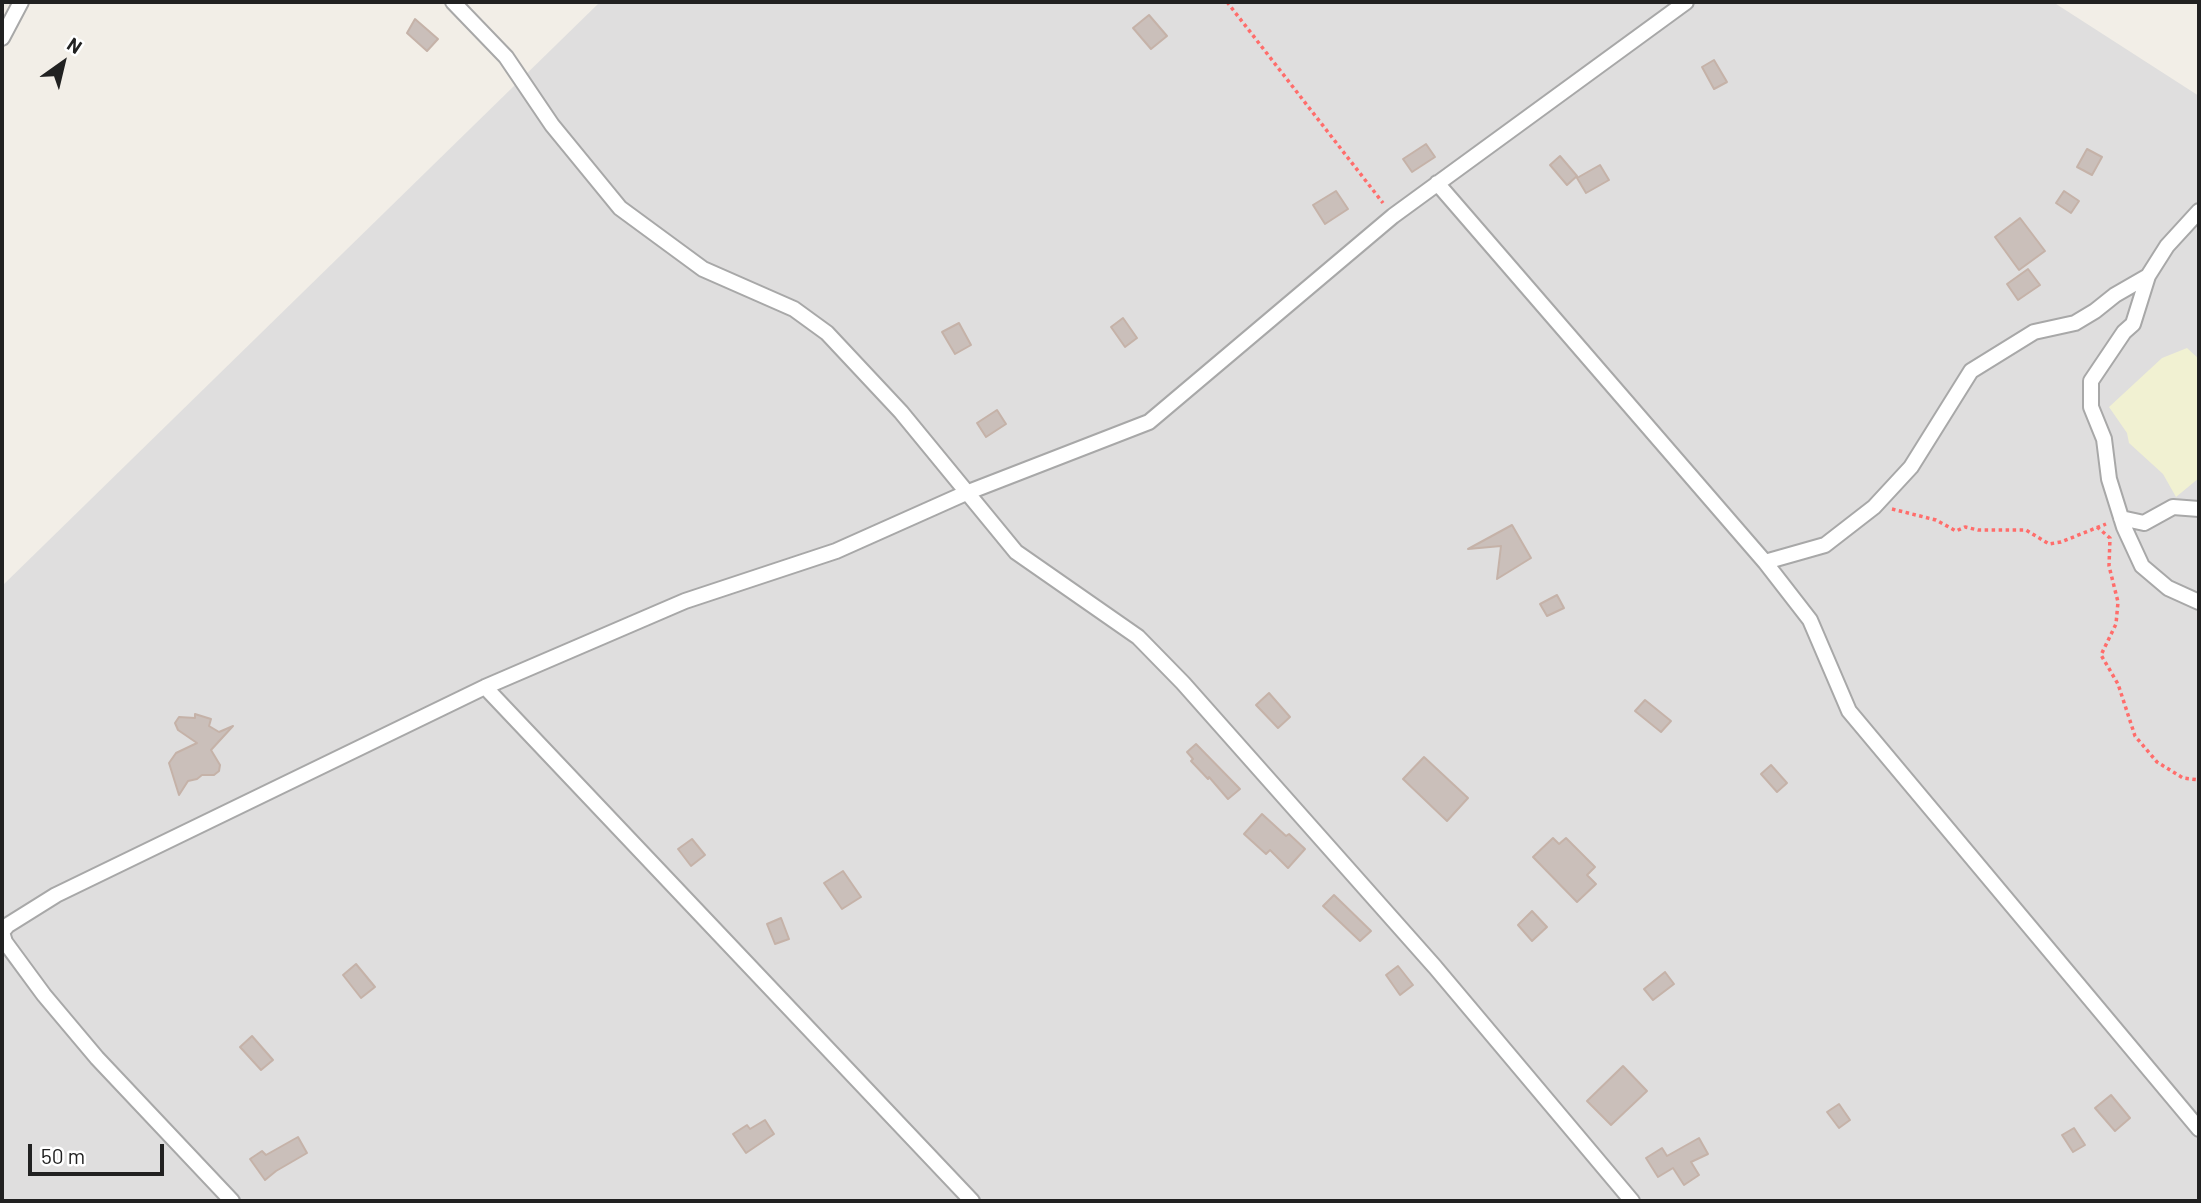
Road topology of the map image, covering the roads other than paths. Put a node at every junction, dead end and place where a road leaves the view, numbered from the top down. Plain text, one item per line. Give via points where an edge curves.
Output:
1 (21, 2) edge
2 (453, 2) edge
3 (1686, 2) edge
4 (2, 38) edge
5 (1437, 183) junction
6 (2199, 211) edge
7 (2148, 276) junction
8 (966, 494) junction
9 (2199, 509) edge
10 (2121, 518) junction
11 (1765, 562) junction
12 (2199, 602) edge
13 (485, 687) junction
14 (2199, 1129) edge
15 (232, 1201) edge
16 (972, 1201) edge
17 (1632, 1201) edge

1 - 4 street
2 - 8 street via 506,57 552,125 620,208 704,268 794,309 827,333 901,412
3 - 5 street
5 - 8 street via 1149,422
5 - 11 street
6 - 7 street via 2167,246
7 - 10 street via 2133,324 2091,381 2091,407 2104,439 2109,479
7 - 11 street via 2075,323 2034,332 1971,371 1910,467 1874,507 1825,545
8 - 13 street via 836,551 685,601
8 - 17 street via 1016,552 1138,637 1183,683 1435,967
9 - 10 street via 2173,507 2144,523
10 - 12 street via 2142,566 2168,589
11 - 14 street via 1810,620 1849,711
13 - 15 street via 56,895 2,932 44,995 97,1058
13 - 16 street

